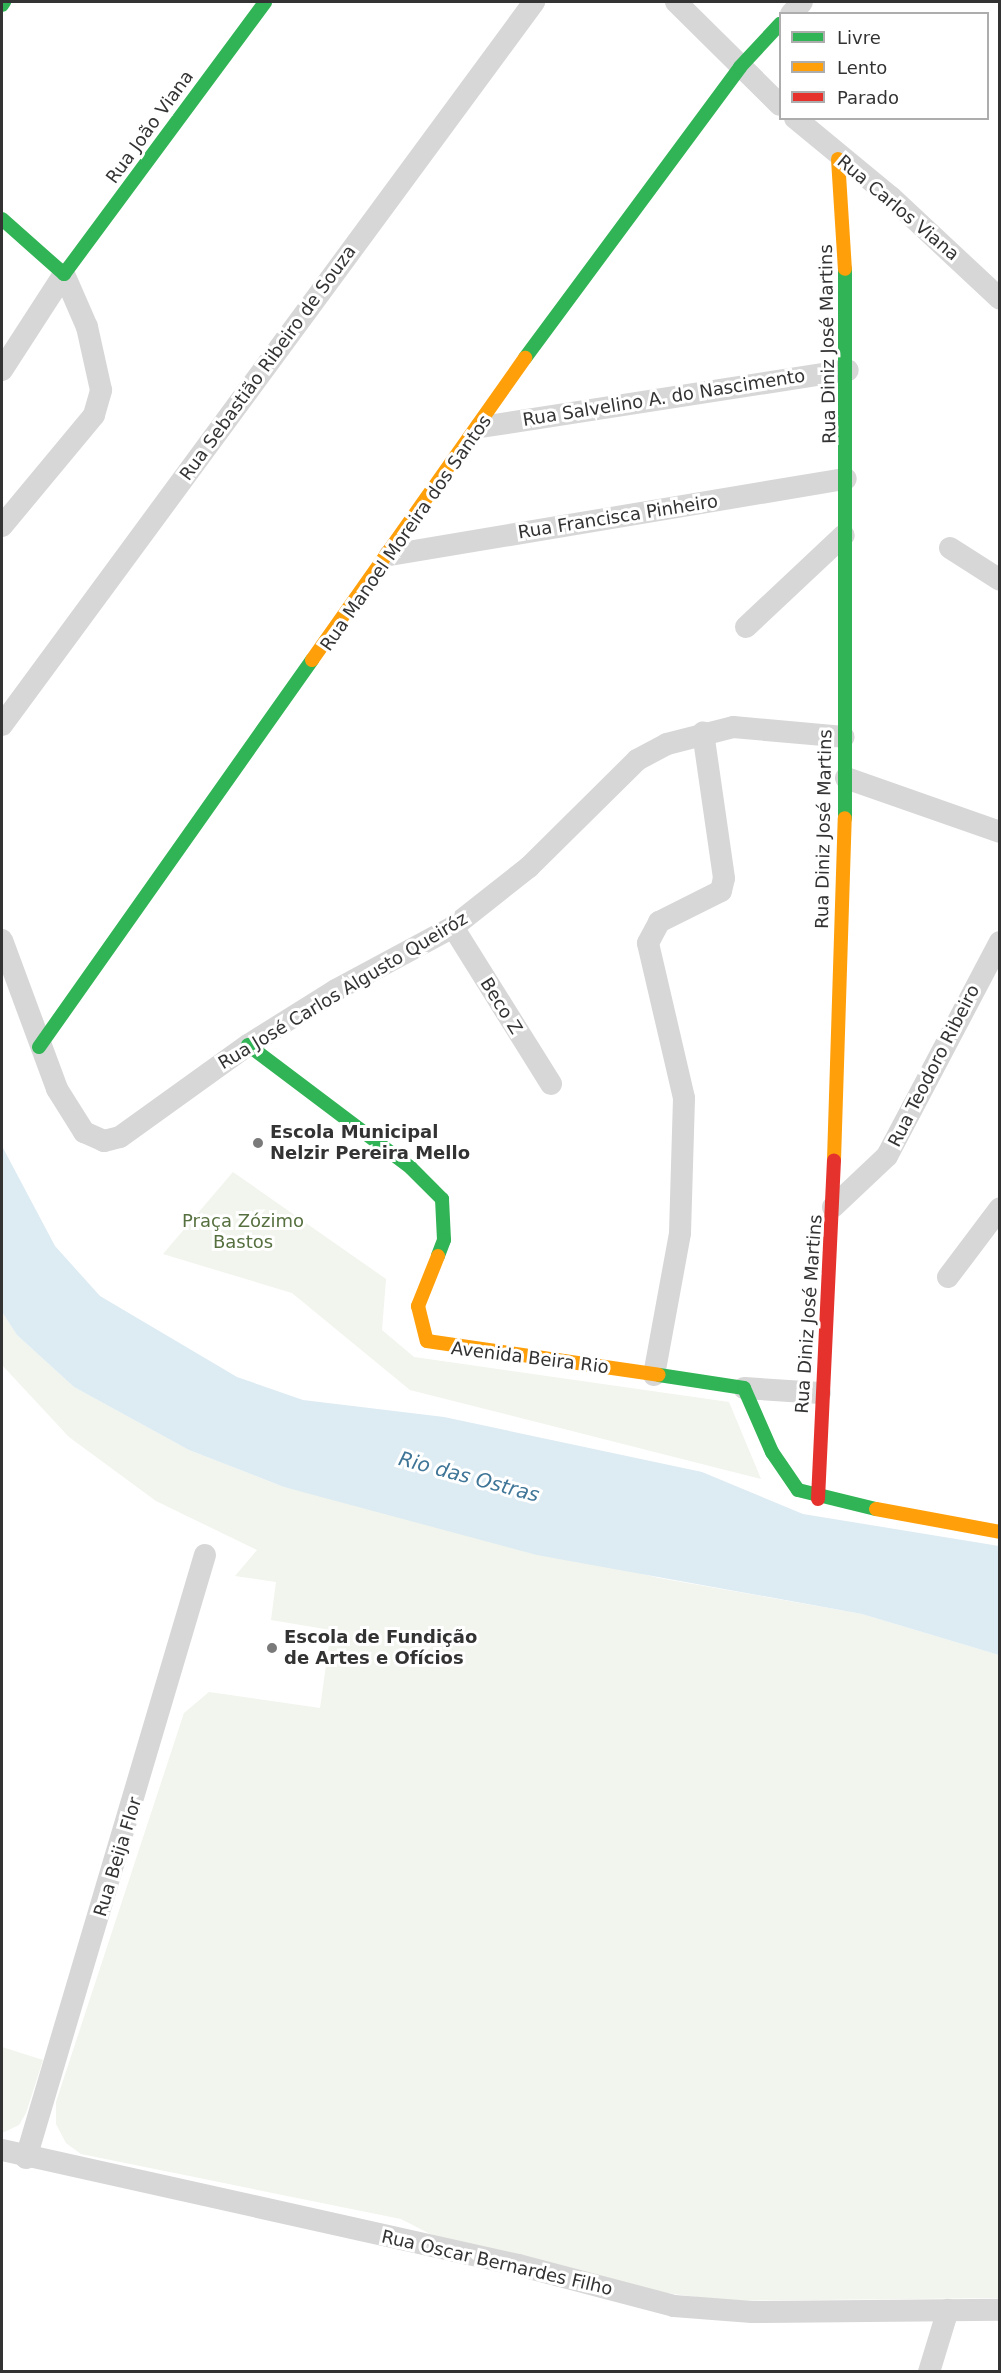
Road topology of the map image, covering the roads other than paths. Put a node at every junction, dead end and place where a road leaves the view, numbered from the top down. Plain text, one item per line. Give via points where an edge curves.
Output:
1 (265, 2) edge
2 (534, 2) edge
3 (676, 2) edge
4 (779, 25) edge
5 (740, 67) junction
6 (779, 104) edge
7 (797, 120) edge
8 (838, 159) junction
9 (2, 219) edge
10 (64, 274) junction
11 (992, 274) edge
12 (999, 299) edge
13 (2, 370) edge
14 (848, 370) junction
15 (481, 427) junction
16 (846, 479) junction
17 (2, 526) edge
18 (844, 535) junction
19 (950, 548) dead end
20 (390, 555) junction
21 (999, 580) edge
22 (746, 627) dead end
23 (2, 725) edge
24 (703, 733) junction
25 (844, 737) junction
26 (846, 778) junction
27 (999, 832) edge
28 (453, 927) junction
29 (2, 940) edge
30 (999, 942) edge
31 (248, 1045) junction
32 (39, 1047) junction
33 (550, 1084) dead end
34 (833, 1207) junction
35 (999, 1208) edge
36 (948, 1277) dead end
37 (654, 1375) junction
38 (744, 1388) junction
39 (820, 1393) junction
40 (818, 1499) junction
41 (999, 1533) edge
42 (205, 1555) dead end
43 (2, 2150) edge
44 (26, 2158) junction
45 (948, 2310) junction
46 (999, 2310) edge
47 (929, 2372) edge

1 - 10 street, Rua João Viana
2 - 23 street, Rua Sebastião Ribeiro de Souza
3 - 5 street
4 - 5 street, Rua Manoel Moreira dos Santos
5 - 6 street
5 - 15 street, Rua Manoel Moreira dos Santos via 607,242
7 - 8 street, Rua Carlos Viana
8 - 11 street, Rua Carlos Viana
8 - 14 street, Rua Diniz José Martins via 848,270
9 - 10 street
10 - 13 street
10 - 17 street via 99,364 101,390 94,415
11 - 12 street, Rua Carlos Viana
14 - 15 street, Rua Salvelino A. do Nascimento
14 - 16 street, Rua Diniz José Martins
15 - 20 street, Rua Manoel Moreira dos Santos
16 - 18 street, Rua Diniz José Martins
16 - 20 street, Rua Francisca Pinheiro
18 - 22 street
18 - 25 street, Rua Diniz José Martins
19 - 21 street
20 - 32 street, Rua Manoel Moreira dos Santos
24 - 25 street, Rua José Carlos Algusto Queiróz via 766,726
24 - 28 street, Rua José Carlos Algusto Queiróz via 637,760 529,867
24 - 37 street via 724,878 721,891 659,922 648,943 684,1098 680,1233
25 - 26 street, Rua Diniz José Martins
26 - 27 street
26 - 34 street, Rua Diniz José Martins
28 - 31 street, Rua José Carlos Algusto Queiróz
28 - 33 street, Beco Z
29 - 32 street
30 - 34 street, Rua Teodoro Ribeiro via 887,1155
31 - 32 street, Rua José Carlos Algusto Queiróz via 120,1137 104,1141 84,1132
31 - 37 street, Avenida Beira Rio via 411,1168 442,1199 444,1240 418,1306 427,1341
34 - 39 street, Rua Diniz José Martins
35 - 36 street
37 - 38 street, Avenida Beira Rio
38 - 39 street, Avenida Beira Rio
38 - 40 street via 786,1476
39 - 40 street, Rua Diniz José Martins
40 - 41 street
42 - 44 street, Rua Beija Flor
43 - 44 street, Rua Oscar Bernardes Filho
44 - 45 street, Rua Oscar Bernardes Filho via 518,2265 674,2306 752,2312
45 - 46 street, Rua Oscar Bernardes Filho
45 - 47 street

